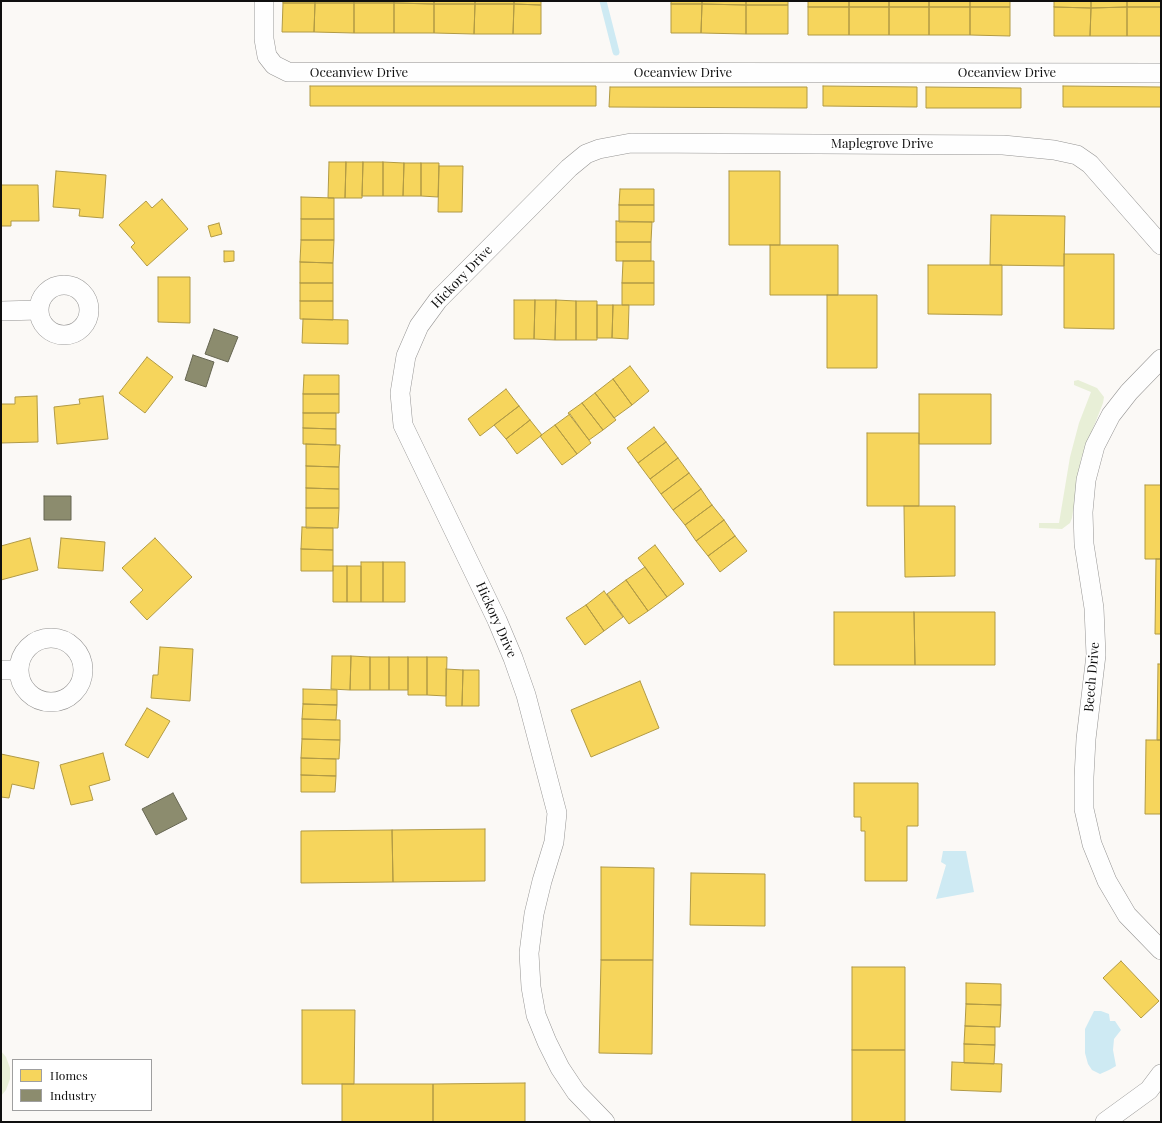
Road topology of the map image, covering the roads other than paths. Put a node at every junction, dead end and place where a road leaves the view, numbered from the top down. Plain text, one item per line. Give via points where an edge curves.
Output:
1 (264, 1) edge
2 (1161, 73) edge
3 (569, 168) joint
4 (1161, 245) edge
5 (39, 310) dead end
6 (1, 311) edge
7 (1161, 359) edge
8 (1161, 950) edge
9 (1161, 1074) edge
10 (605, 1122) edge
11 (1105, 1122) edge

1 - 2 street, Oceanview Drive via 266,56 274,65 288,72
3 - 4 street, Maplegrove Drive via 586,154 631,142 1003,145 1054,150 1077,155 1090,164
3 - 10 street, Hickory Drive via 438,300 419,326 406,356 400,393 403,425 497,620 526,695 557,813 554,842 534,914 529,953 536,1015 560,1068 576,1092
5 - 6 street
7 - 8 street, Beech Drive via 1150,368 1111,415 1096,446 1086,480 1083,512 1084,544 1094,608 1096,655 1086,739 1084,809 1092,844 1107,881 1127,915
9 - 11 street via 1149,1090

